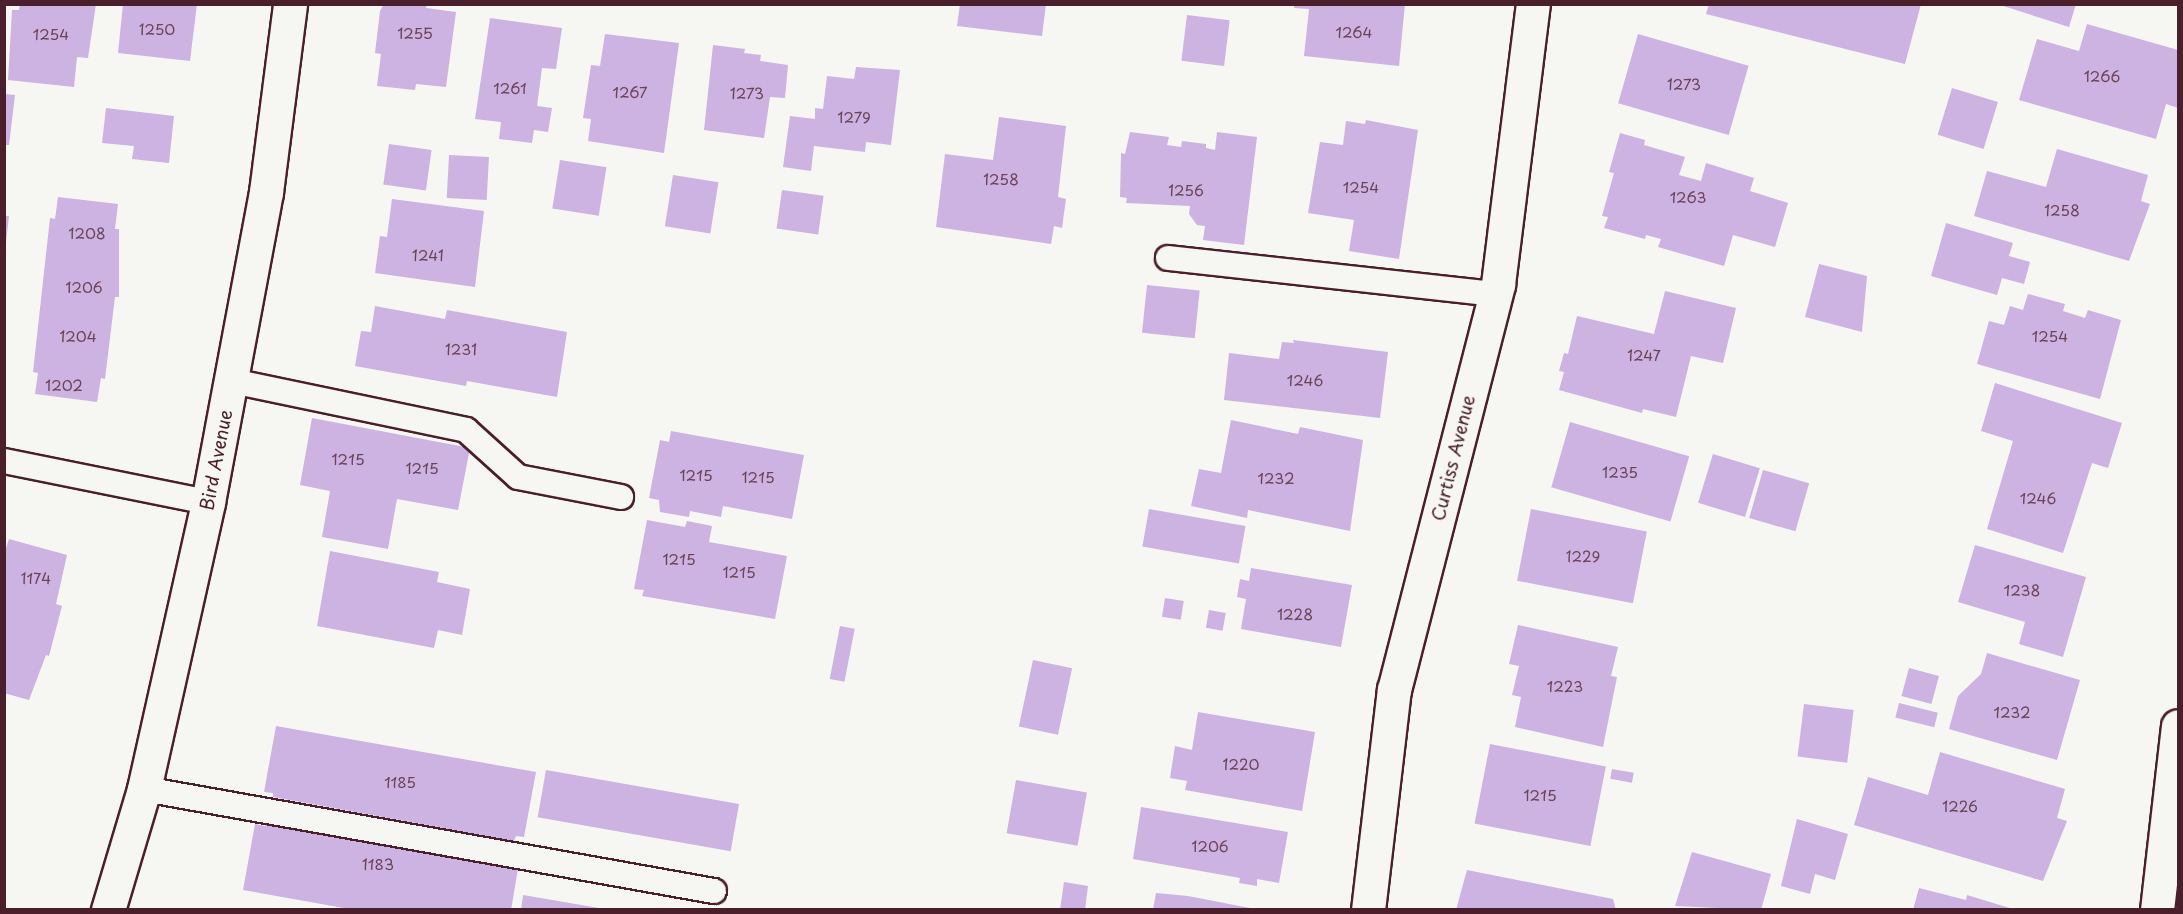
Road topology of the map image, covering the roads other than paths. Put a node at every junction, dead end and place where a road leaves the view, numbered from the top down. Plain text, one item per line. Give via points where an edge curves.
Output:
1 (290, 4) edge
2 (1533, 4) edge
3 (1168, 258) dead end
4 (1495, 294) junction
5 (232, 381) junction
6 (4, 461) edge
7 (621, 497) dead end
8 (208, 502) junction
9 (2178, 726) edge
10 (144, 789) junction
11 (714, 891) dead end
12 (108, 909) edge
13 (1368, 909) edge
14 (2157, 909) edge

1 - 5 street, Bird Avenue via 266,192
2 - 4 street, Curtiss Avenue
3 - 4 lane
4 - 13 street, Curtiss Avenue via 1394,690
5 - 7 lane via 466,430 519,477
5 - 8 street, Bird Avenue
6 - 8 lane
8 - 10 street, Bird Avenue
9 - 14 street
10 - 11 lane
10 - 12 street, Bird Avenue

